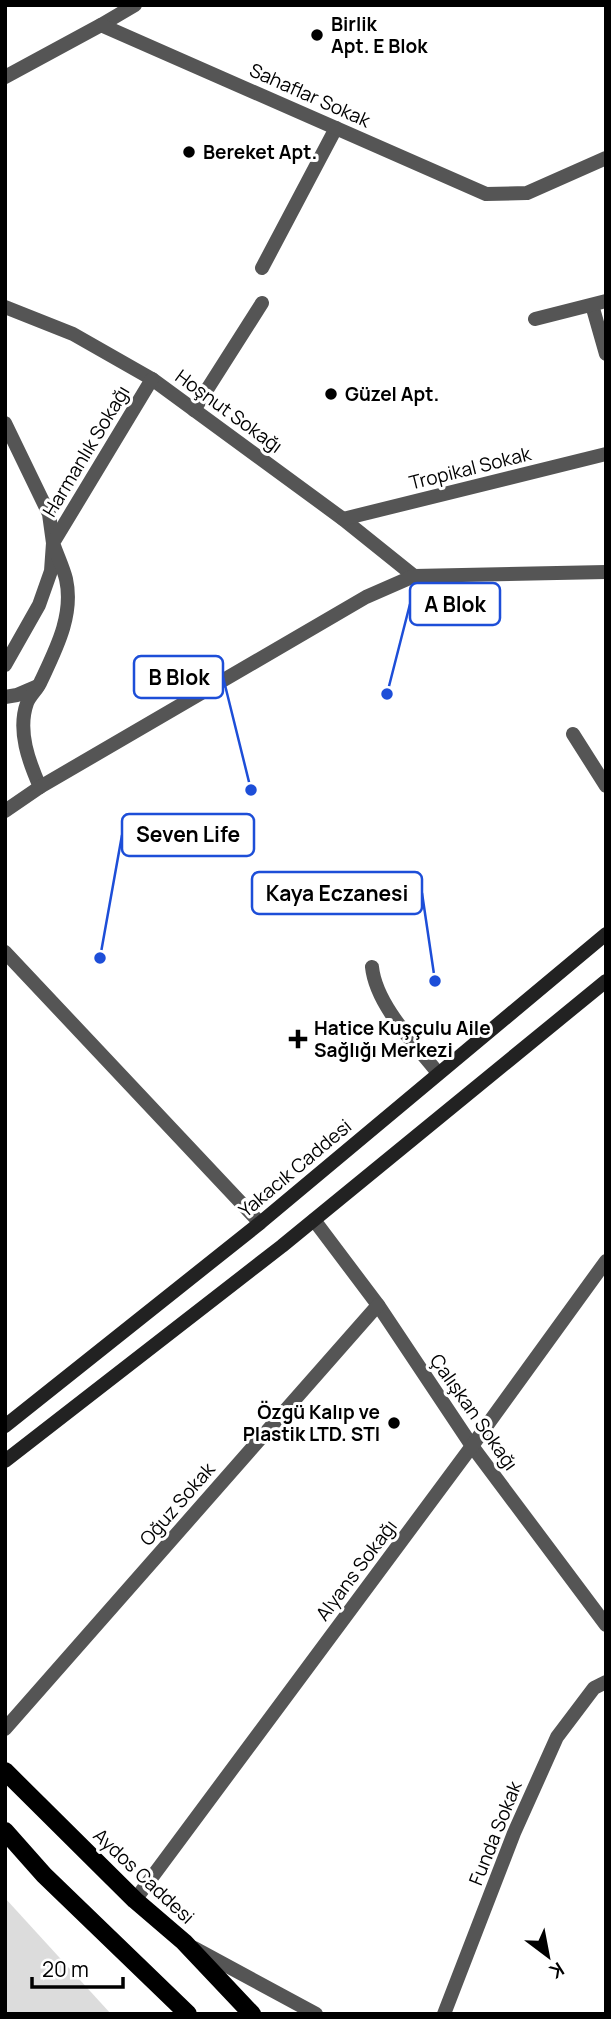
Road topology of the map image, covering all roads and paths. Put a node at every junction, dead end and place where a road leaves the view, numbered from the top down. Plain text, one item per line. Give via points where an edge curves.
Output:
1 (135, 5) edge
2 (102, 25) junction
3 (5, 77) edge
4 (336, 128) junction
5 (606, 158) edge
6 (262, 268) dead end
7 (262, 303) dead end
8 (599, 303) edge
9 (5, 307) edge
10 (535, 319) dead end
11 (606, 354) edge
12 (152, 379) junction
13 (194, 410) junction
14 (5, 423) edge
15 (606, 454) edge
16 (343, 519) junction
17 (53, 543) junction
18 (606, 572) edge
19 (414, 576) junction
20 (5, 665) edge
21 (39, 685) junction
22 (5, 697) edge
23 (573, 734) dead end
24 (606, 786) edge
25 (40, 787) junction
26 (5, 811) edge
27 (606, 934) edge
28 (5, 952) edge
29 (372, 967) dead end
30 (606, 981) edge
31 (438, 1073) junction
32 (314, 1220) junction
33 (260, 1223) junction
34 (606, 1261) edge
35 (378, 1305) junction
36 (5, 1426) edge
37 (472, 1446) junction
38 (5, 1461) edge
39 (606, 1625) edge
40 (606, 1682) edge
41 (5, 1728) edge
42 (5, 1771) edge
43 (5, 1831) edge
44 (135, 1900) junction
45 (184, 1942) junction
46 (188, 2014) edge
47 (252, 2014) edge
48 (316, 2014) edge
49 (444, 2014) edge

1 - 2 street
2 - 3 street
2 - 4 street, Sahaflar Sokak
4 - 5 street, Sahaflar Sokak via 486,194 527,193
4 - 6 street
7 - 13 street
8 - 10 street
8 - 11 street
9 - 12 street, Hoşnut Sokağı via 73,334
12 - 13 street, Hoşnut Sokağı
12 - 17 street, Harmanlık Sokağı
13 - 16 street, Hoşnut Sokağı
14 - 17 street via 49,514
15 - 16 street, Tropikal Sokak
16 - 19 street, Hoşnut Sokağı
17 - 20 street via 51,571 39,605
17 - 21 street via 66,579 68,604 63,632
18 - 19 street
19 - 25 street via 366,597
21 - 22 street
21 - 25 street via 27,703 24,725 26,753
23 - 24 street
25 - 26 street
27 - 31 main road, Yakacık Caddesi
28 - 33 street
29 - 31 street via 376,985 398,1023
30 - 32 main road
31 - 33 main road, Yakacık Caddesi
32 - 35 street, Çalışkan Sokağı
32 - 38 main road
33 - 36 main road, Yakacık Caddesi
34 - 37 street, Alyans Sokağı
35 - 37 street, Çalışkan Sokağı
35 - 41 street, Oğuz Sokak
37 - 39 street, Çalışkan Sokağı
37 - 44 street, Alyans Sokağı
40 - 49 street, Funda Sokak via 594,1688 557,1737 514,1833
42 - 44 main road, Aydos Caddesi
43 - 46 main road via 44,1875
44 - 45 main road, Aydos Caddesi
45 - 47 main road, Aydos Caddesi
45 - 48 street

